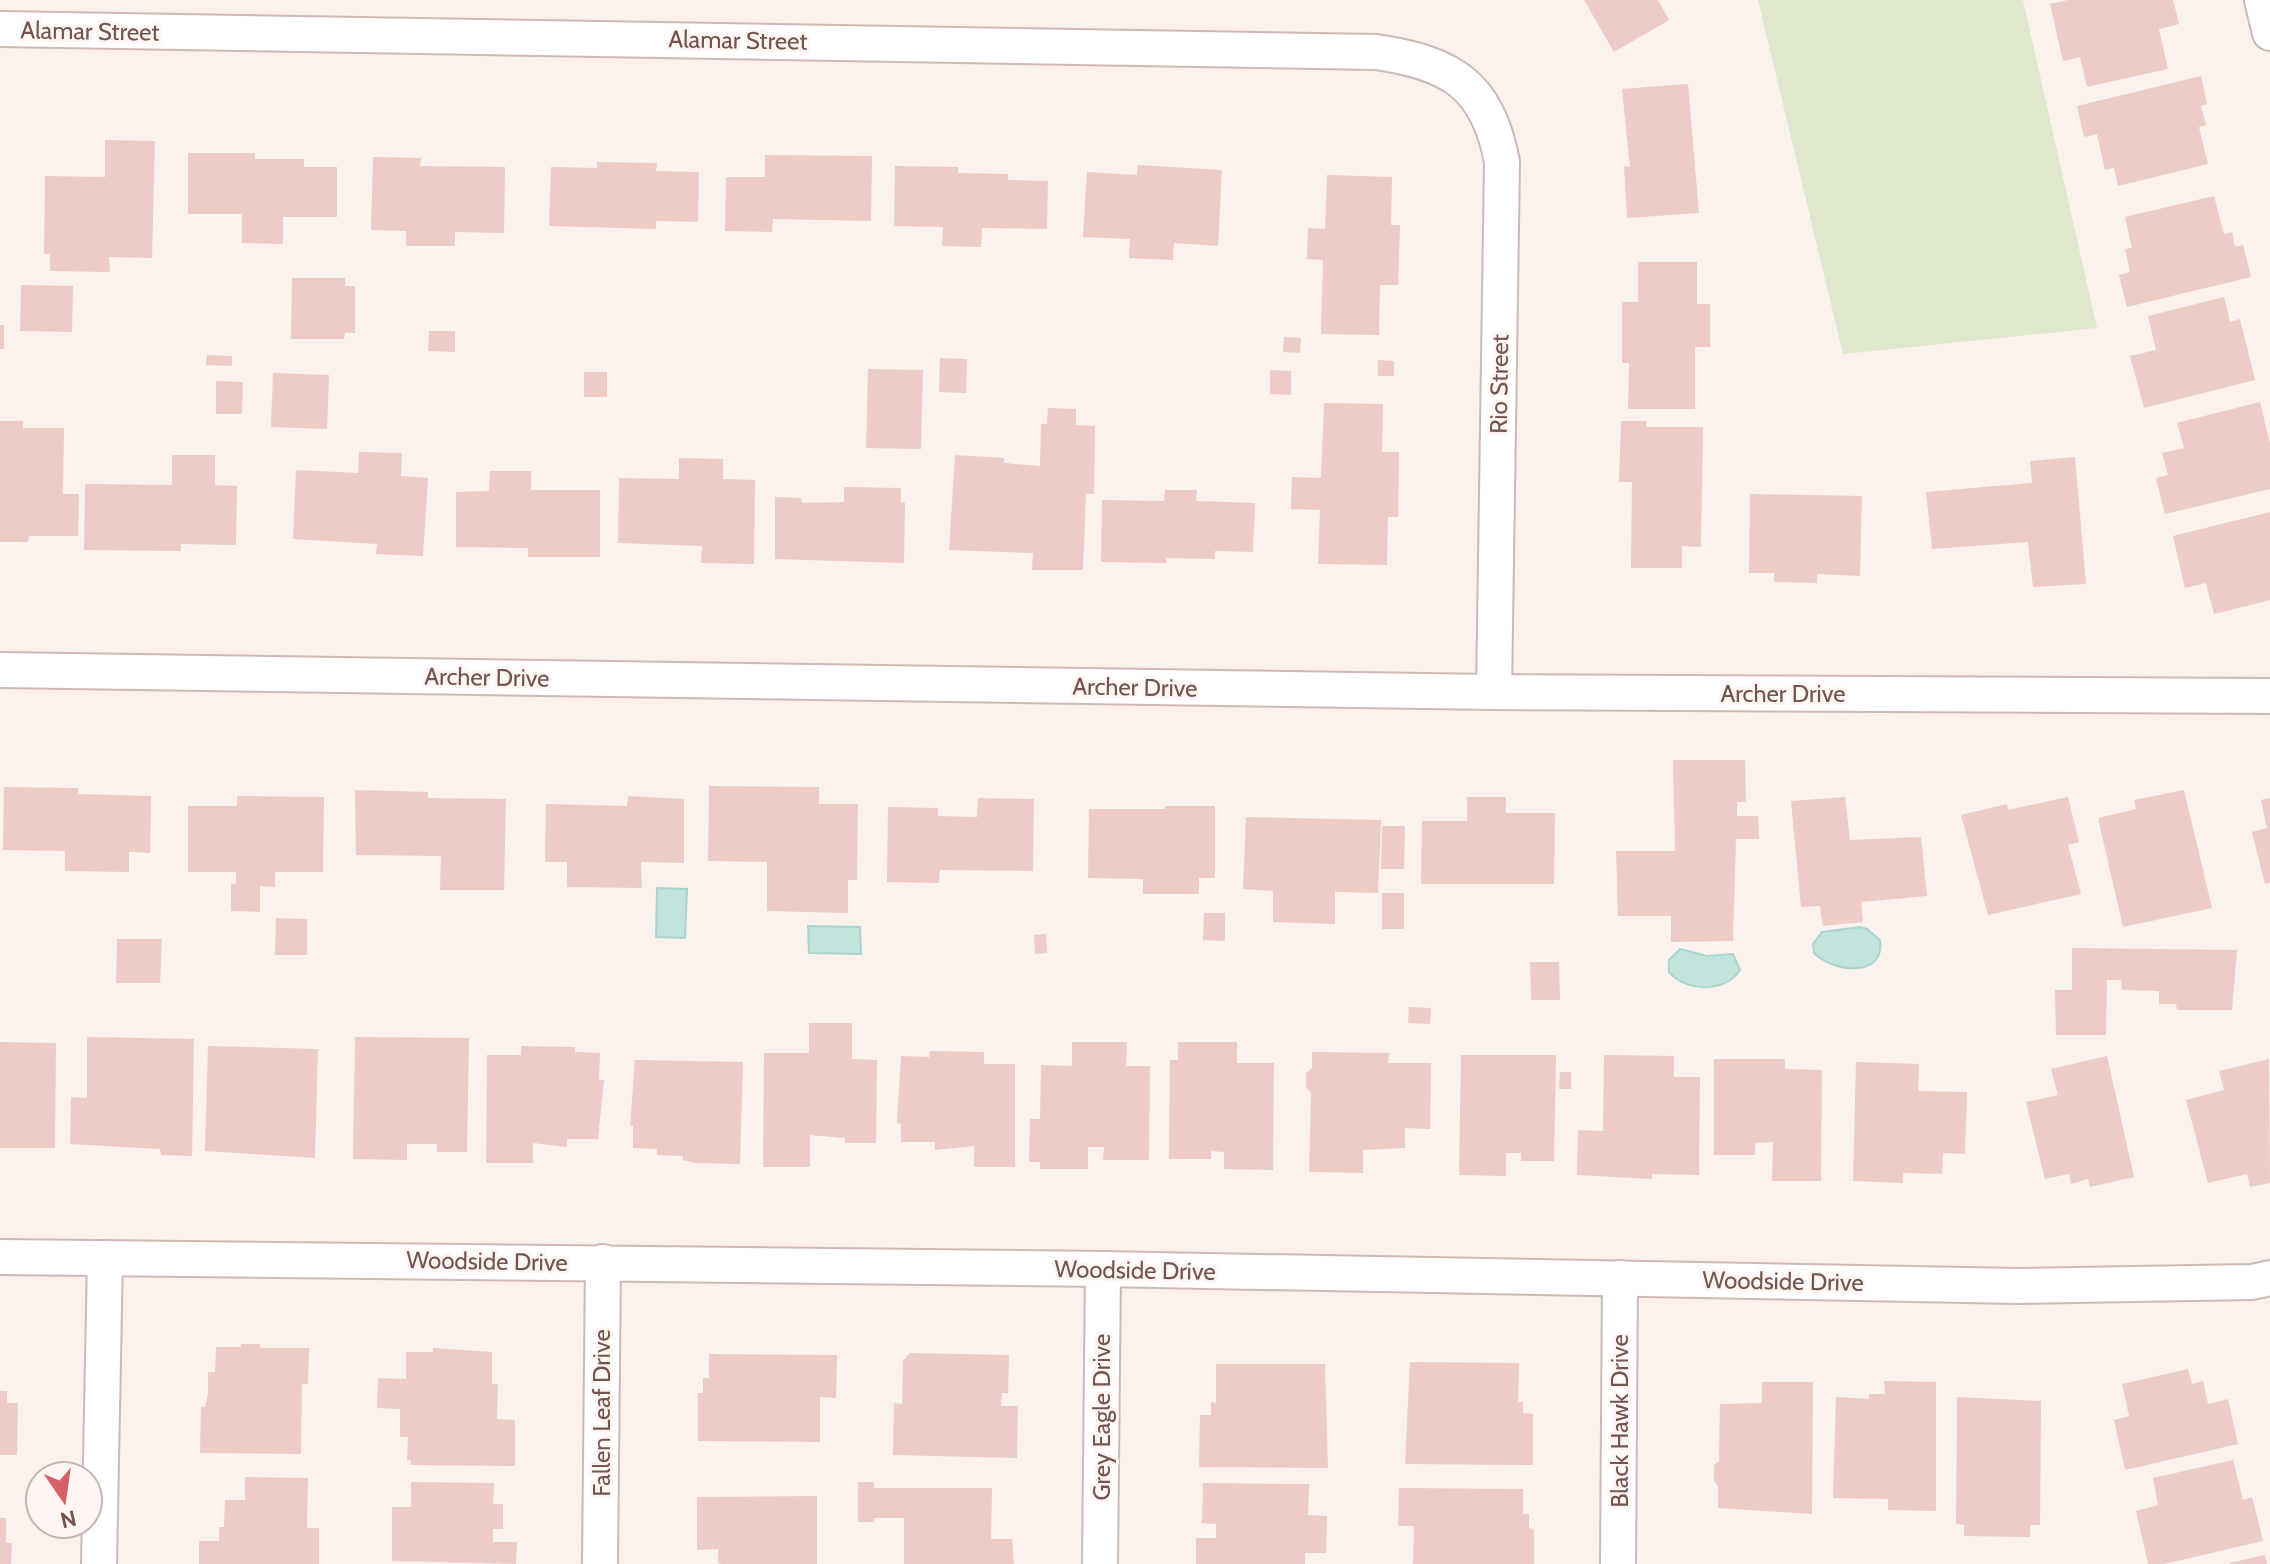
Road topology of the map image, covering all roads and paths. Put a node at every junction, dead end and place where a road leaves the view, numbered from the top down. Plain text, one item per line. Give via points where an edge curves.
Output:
1 (2262, 0) edge
2 (0, 29) edge
3 (2270, 33) edge
4 (1469, 85) joint
5 (0, 670) edge
6 (1494, 692) junction
7 (2270, 696) edge
8 (0, 1257) edge
9 (105, 1258) junction
10 (603, 1262) junction
11 (1103, 1269) junction
12 (1620, 1278) junction
13 (2270, 1278) edge
14 (99, 1564) edge
15 (600, 1564) edge
16 (1100, 1564) edge
17 (1618, 1564) edge

1 - 3 street
2 - 4 street, Alamar Street via 1376,52 1442,69
4 - 6 street, Rio Street via 1488,111 1502,162
5 - 6 street, Archer Drive
6 - 7 street, Archer Drive
8 - 9 street, Woodside Drive
9 - 10 street, Woodside Drive
9 - 14 street
10 - 11 street, Woodside Drive
10 - 15 street, Fallen Leaf Drive
11 - 12 street, Woodside Drive
11 - 16 street, Grey Eagle Drive
12 - 13 street, Woodside Drive via 2019,1286
12 - 17 street, Black Hawk Drive

